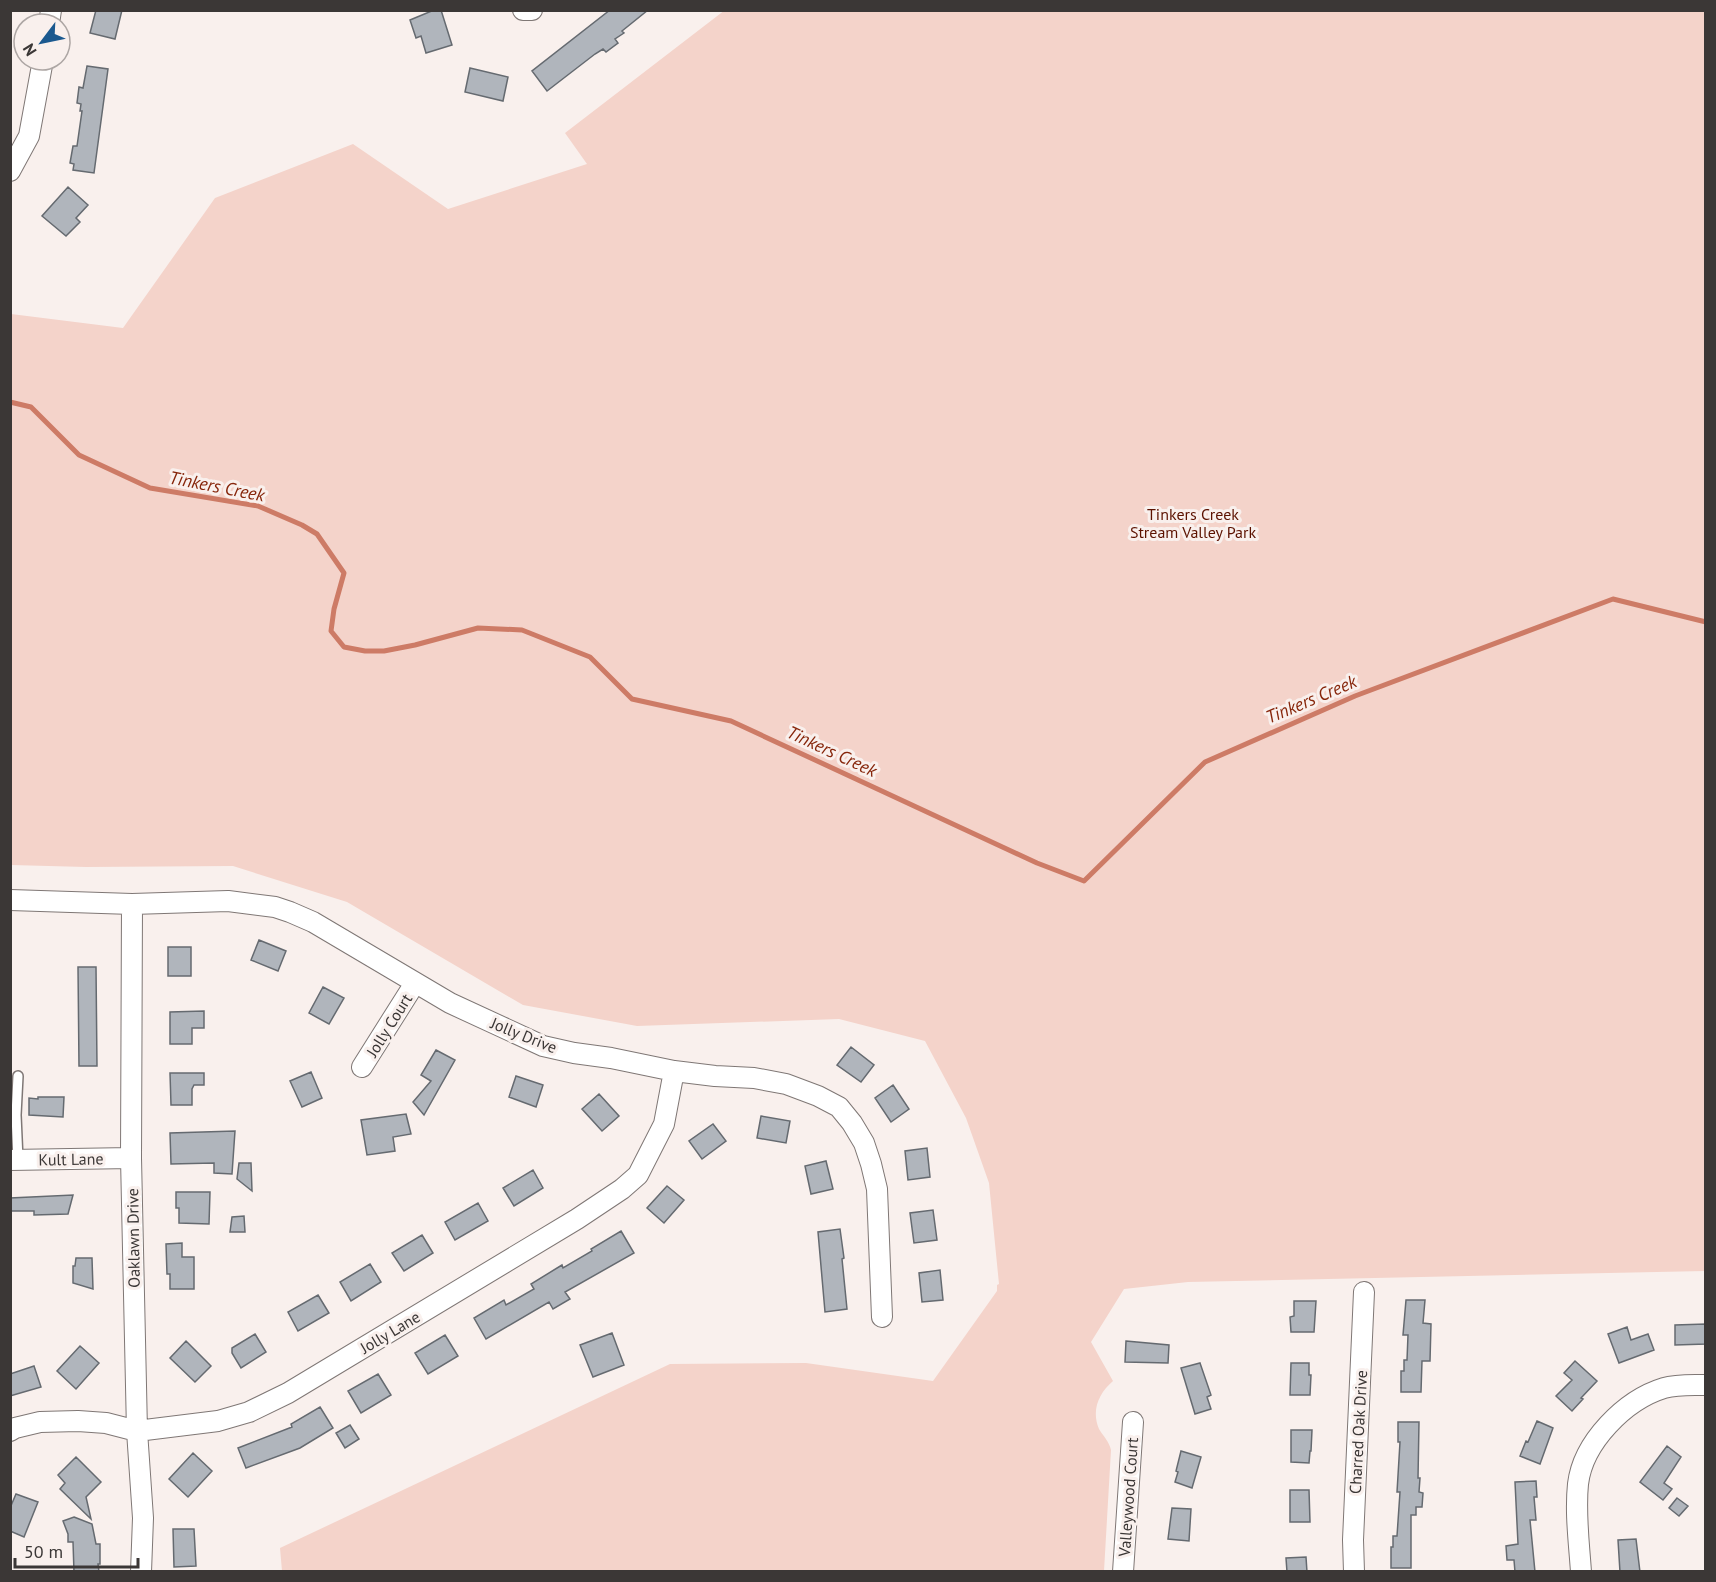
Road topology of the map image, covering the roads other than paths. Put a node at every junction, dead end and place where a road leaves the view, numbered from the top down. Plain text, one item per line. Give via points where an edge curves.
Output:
1 (523, 10) edge
2 (532, 10) edge
3 (41, 72) edge
4 (10, 171) edge
5 (10, 900) edge
6 (132, 904) junction
7 (415, 983) junction
8 (362, 1067) dead end
9 (674, 1071) junction
10 (18, 1076) dead end
11 (131, 1158) junction
12 (14, 1160) edge
13 (1364, 1292) dead end
14 (882, 1317) dead end
15 (1706, 1385) edge
16 (1133, 1422) dead end
17 (10, 1431) edge
18 (137, 1431) junction
19 (141, 1572) edge
20 (1123, 1572) edge
21 (1354, 1572) edge
22 (1581, 1572) edge

1 - 2 street
3 - 4 street via 29,136
5 - 6 street, Jolly Drive
6 - 7 street, Jolly Drive via 228,901 275,907 313,922
6 - 11 street, Oaklawn Drive
7 - 8 street, Jolly Court
7 - 9 street, Jolly Drive via 543,1046
9 - 14 street, Jolly Drive via 786,1084 838,1107 852,1123 864,1143 877,1189
9 - 18 street, Jolly Lane via 664,1124 654,1146 638,1175 607,1200 288,1393 249,1412 218,1420
10 - 12 lane
11 - 12 street, Kult Lane
11 - 18 street, Oaklawn Drive
13 - 21 street, Charred Oak Drive
15 - 22 street via 1666,1388 1646,1395 1606,1427 1593,1444 1578,1481
16 - 20 street, Valleywood Court
17 - 18 street, Jolly Lane via 40,1422 78,1421
18 - 19 street, Oaklawn Drive via 143,1518

